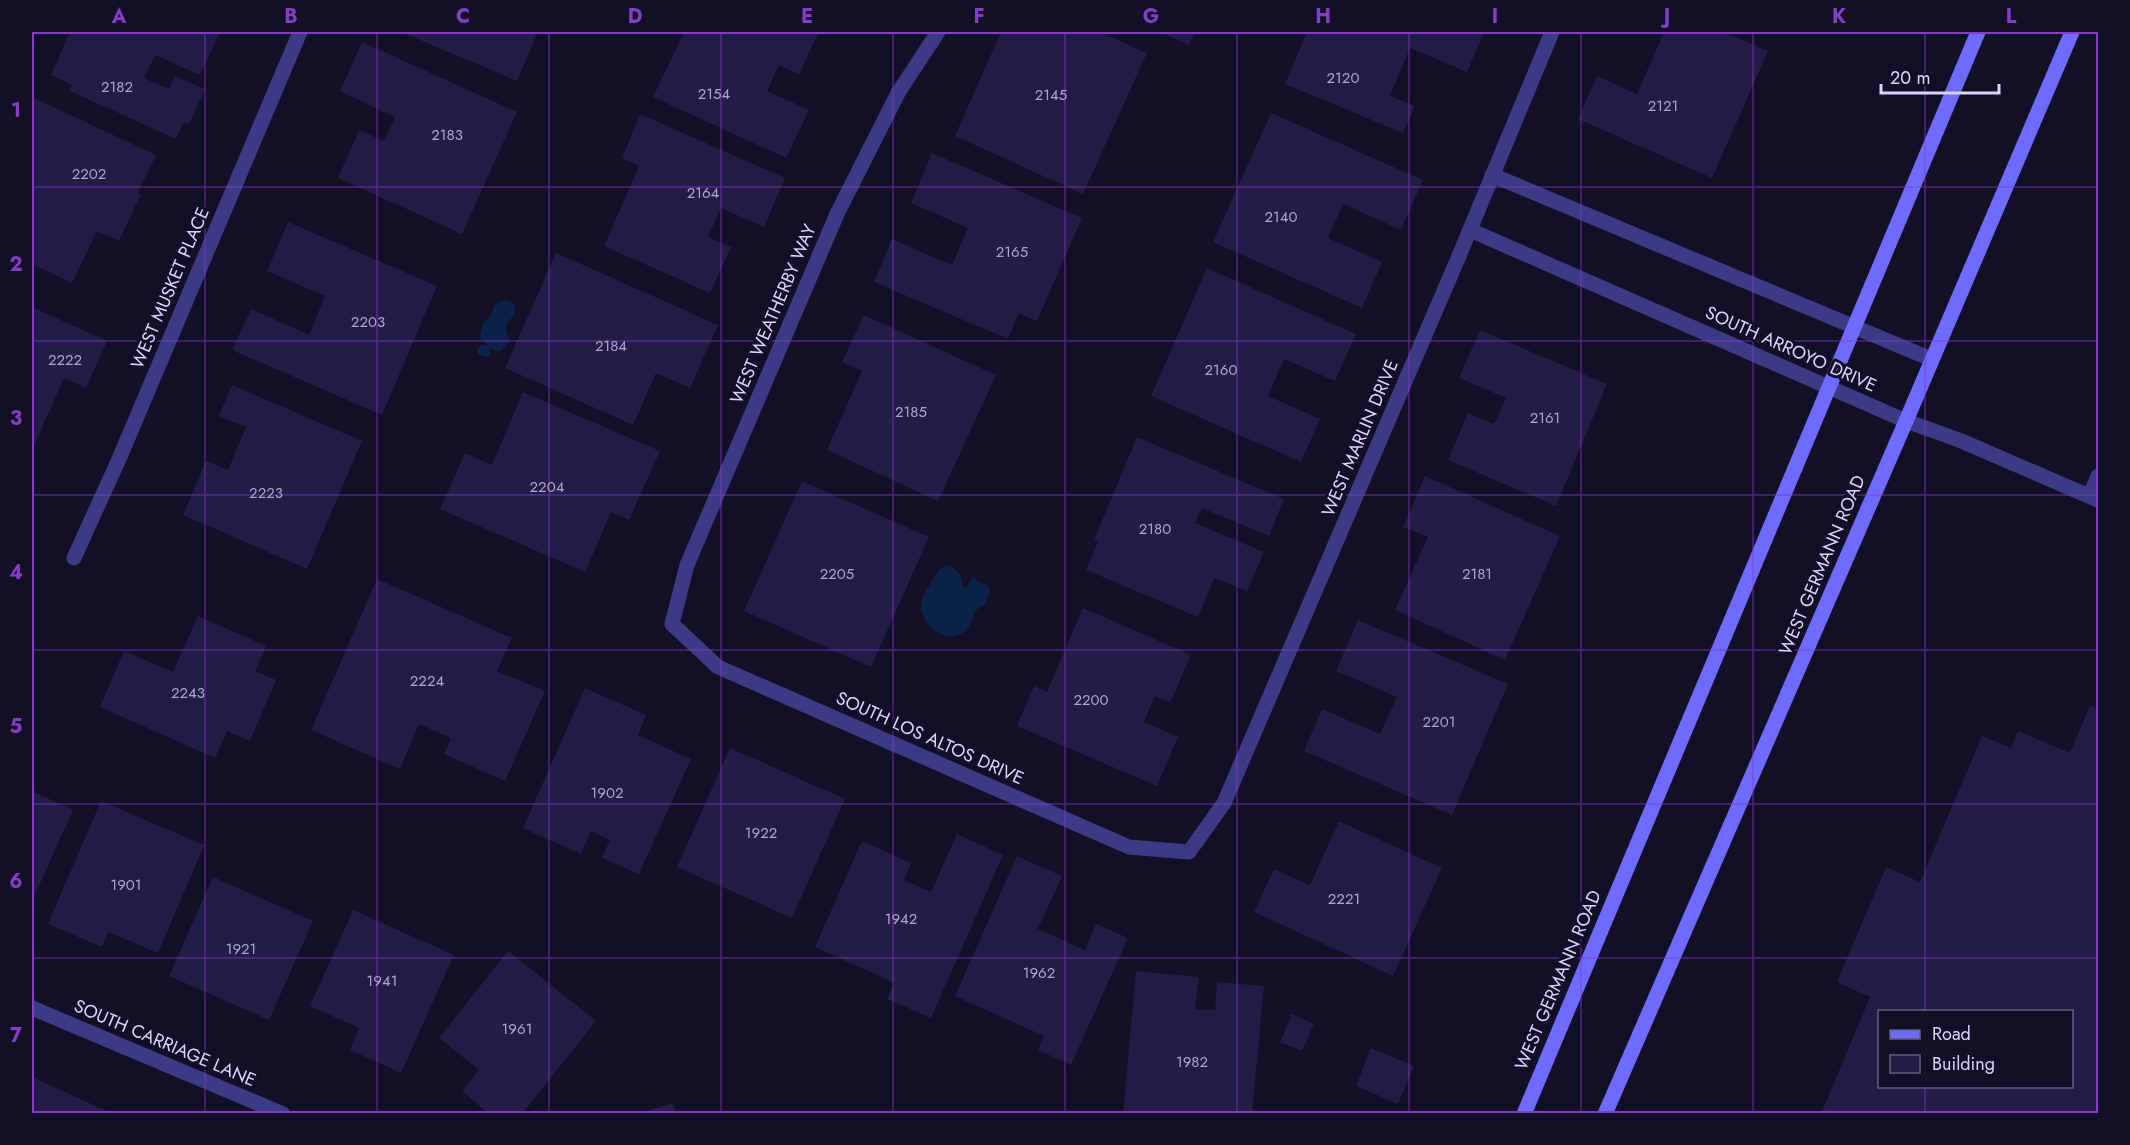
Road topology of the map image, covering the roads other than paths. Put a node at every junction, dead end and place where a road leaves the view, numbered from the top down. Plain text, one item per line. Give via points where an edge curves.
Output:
1 (300, 32) edge
2 (938, 32) edge
3 (1551, 32) edge
4 (1978, 32) edge
5 (2072, 32) edge
6 (1492, 176) junction
7 (1470, 230) junction
8 (1853, 327) junction
9 (1931, 359) junction
10 (1829, 386) junction
11 (1906, 421) junction
12 (2098, 476) edge
13 (2094, 497) edge
14 (74, 558) dead end
15 (672, 624) joint
16 (1189, 852) joint
17 (32, 1008) edge
18 (283, 1113) edge
19 (1524, 1113) edge
20 (1605, 1113) edge

1 - 14 street, WEST MUSKET PLACE
2 - 15 street, WEST WEATHERBY WAY via 898,93 837,214 687,565
3 - 6 street, WEST MARLIN DRIVE
4 - 8 main road, WEST GERMANN ROAD
5 - 9 main road, WEST GERMANN ROAD
6 - 7 street, WEST MARLIN DRIVE
6 - 8 street
7 - 10 street, SOUTH ARROYO DRIVE
7 - 16 street, WEST MARLIN DRIVE via 1224,803
8 - 9 street
8 - 10 main road, WEST GERMANN ROAD
9 - 11 main road, WEST GERMANN ROAD
10 - 11 street, SOUTH ARROYO DRIVE
10 - 19 main road, WEST GERMANN ROAD
11 - 13 street, SOUTH ARROYO DRIVE
11 - 20 main road, WEST GERMANN ROAD
12 - 13 street
15 - 16 street, SOUTH LOS ALTOS DRIVE via 718,666 740,676 1129,847
17 - 18 street, SOUTH CARRIAGE LANE

